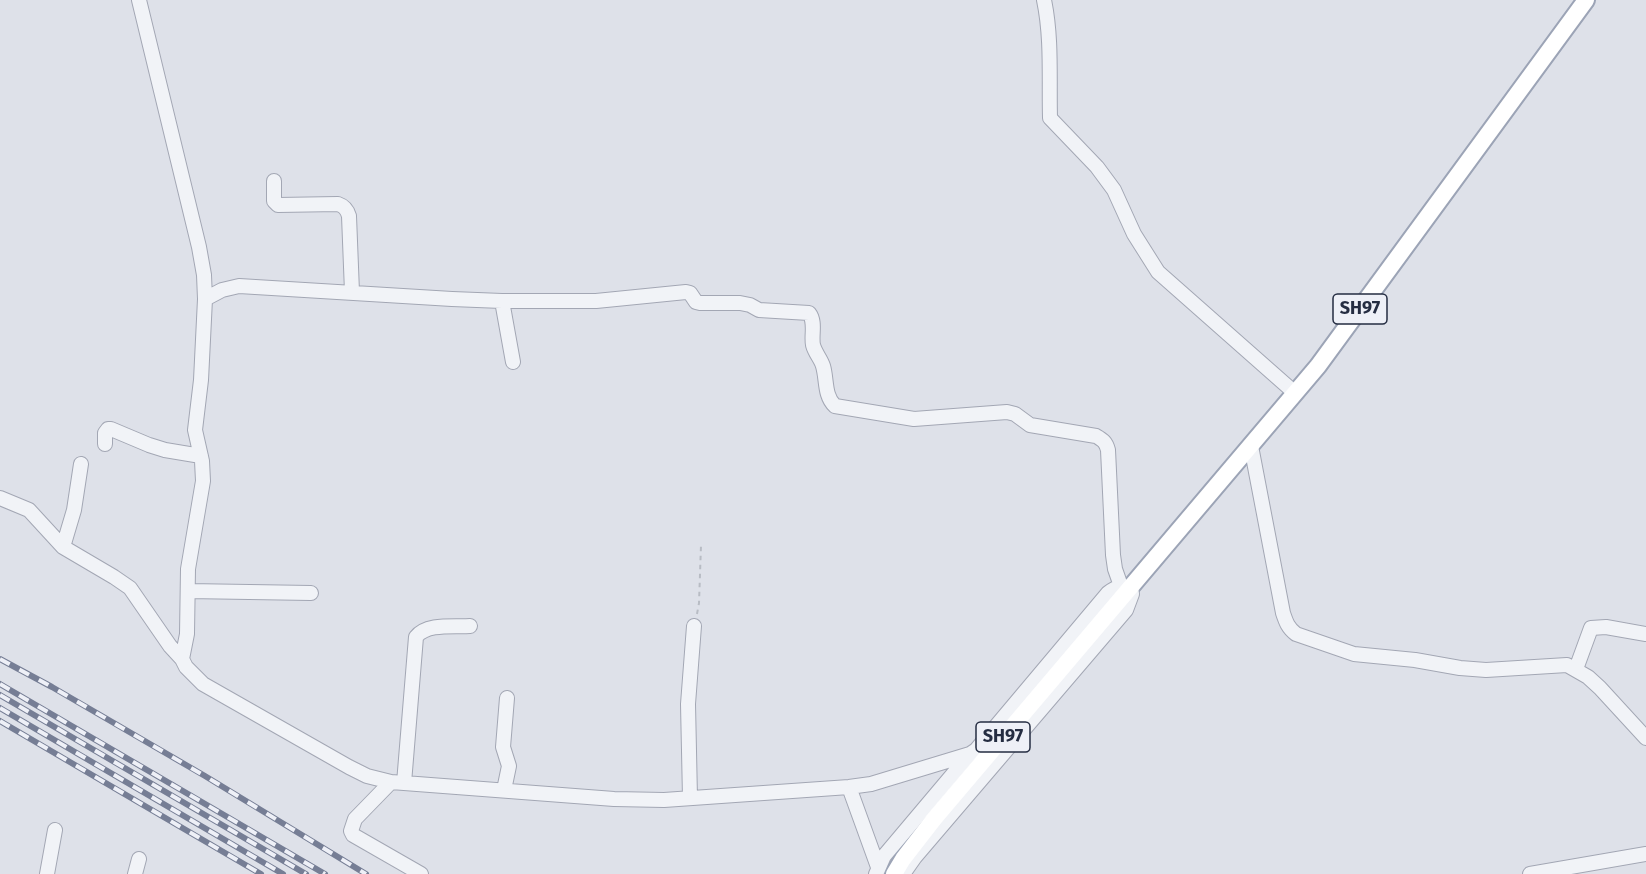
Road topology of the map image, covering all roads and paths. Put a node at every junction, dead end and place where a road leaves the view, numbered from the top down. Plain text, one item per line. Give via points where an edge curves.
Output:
1 (139, 0) edge
2 (1044, 0) edge
3 (1586, 0) edge
4 (274, 181) dead end
5 (352, 292) junction
6 (205, 298) junction
7 (502, 301) junction
8 (513, 362) dead end
9 (1295, 393) junction
10 (105, 444) dead end
11 (1251, 446) junction
12 (201, 456) junction
13 (81, 464) dead end
14 (0, 498) edge
15 (701, 545) dead end
16 (63, 547) junction
17 (1126, 587) junction
18 (188, 591) junction
19 (311, 593) dead end
20 (470, 626) dead end
21 (694, 626) joint
22 (1646, 634) edge
23 (182, 659) junction
24 (1576, 669) junction
25 (507, 698) dead end
26 (1646, 738) edge
27 (970, 754) junction
28 (397, 783) junction
29 (849, 787) junction
30 (504, 790) junction
31 (690, 798) junction
32 (55, 830) dead end
33 (1646, 855) edge
34 (139, 859) dead end
35 (877, 870) edge
36 (47, 874) edge
37 (135, 874) edge
38 (421, 874) edge
39 (894, 874) edge
40 (903, 874) edge
41 (1530, 874) edge

1 - 6 street via 199,247
2 - 9 street via 1050,118 1114,190 1134,234 1158,272
3 - 9 main road, SH97
4 - 5 street via 274,201 278,205 338,204 347,210
5 - 6 street via 239,286
5 - 7 street
6 - 12 street via 195,430
7 - 8 street
7 - 17 street via 596,302 686,292 700,303 740,303 759,310 806,312 813,318 813,348 823,367 828,397 835,406 914,418 1007,412 1030,425 1103,439 1108,450 1114,562
9 - 11 main road, SH97
10 - 12 street via 105,434 111,429 149,446
11 - 17 main road, SH97
11 - 24 street via 1283,613 1296,634 1354,654 1460,668 1486,670 1560,664
12 - 18 street via 203,481
13 - 16 street
14 - 16 street via 29,510
15 - 21 path via 699,603
16 - 23 street via 130,588
17 - 27 street via 1108,592
17 - 39 main road, SH97 via 1117,604 934,819
17 - 40 street via 1132,594 1126,610
18 - 19 street
18 - 23 street
20 - 28 street via 430,628 416,637
21 - 31 street via 688,704
22 - 24 street via 1591,628
23 - 28 street via 203,684 350,767
24 - 26 street via 1600,688
25 - 30 street via 503,747 509,766
27 - 29 street
27 - 35 street via 884,856
28 - 30 street
28 - 38 street via 355,819 351,831
29 - 31 street
29 - 35 street
30 - 31 street via 614,799
32 - 36 street
33 - 41 street
34 - 37 street

